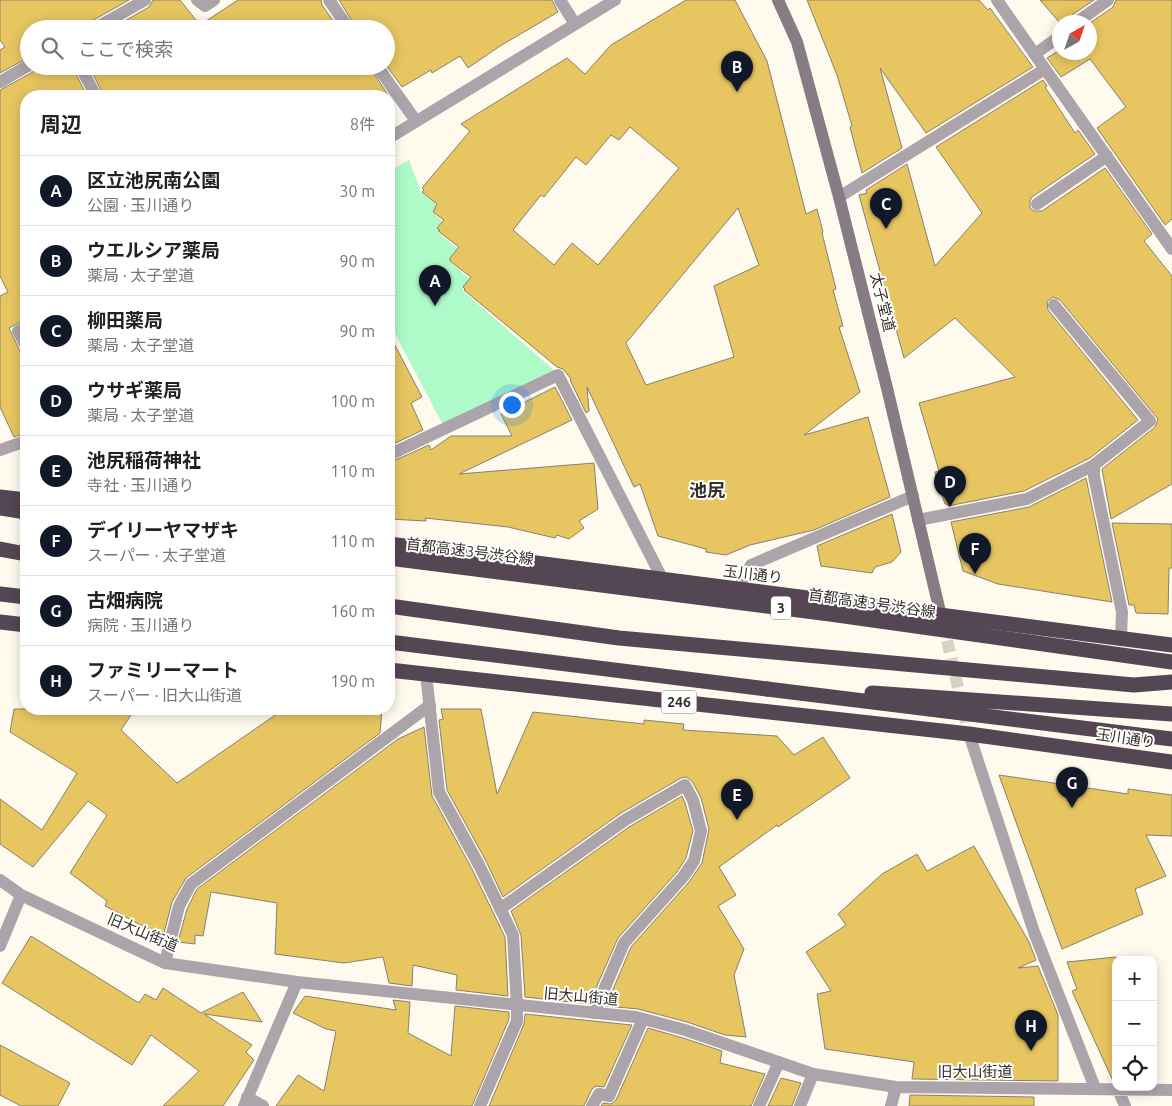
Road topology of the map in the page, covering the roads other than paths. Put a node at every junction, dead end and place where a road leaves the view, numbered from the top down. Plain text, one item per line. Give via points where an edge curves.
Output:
1 (145, 0) edge
2 (197, 0) edge
3 (214, 0) edge
4 (328, 0) edge
5 (560, 0) edge
6 (615, 0) edge
7 (778, 0) edge
8 (997, 0) edge
9 (1108, 0) edge
10 (1088, 15) edge
11 (110, 20) edge
12 (342, 20) edge
13 (575, 24) junction
14 (1052, 42) edge
15 (1035, 54) junction
16 (1045, 69) junction
17 (20, 70) edge
18 (85, 75) edge
19 (383, 75) edge
20 (0, 82) edge
21 (93, 90) edge
22 (394, 90) edge
23 (395, 91) edge
24 (416, 121) junction
25 (395, 134) edge
26 (1107, 156) junction
27 (839, 197) junction
28 (1037, 204) dead end
29 (1172, 247) edge
30 (1054, 305) dead end
31 (20, 443) edge
32 (0, 450) edge
33 (395, 452) edge
34 (1094, 465) junction
35 (913, 496) junction
36 (0, 497) edge
37 (20, 499) edge
38 (0, 508) edge
39 (20, 511) edge
40 (918, 520) junction
41 (395, 545) edge
42 (0, 549) edge
43 (20, 553) edge
44 (395, 559) edge
45 (663, 580) junction
46 (738, 590) junction
47 (0, 594) edge
48 (20, 596) edge
49 (395, 607) edge
50 (941, 616) junction
51 (0, 622) edge
52 (20, 624) edge
53 (1121, 638) junction
54 (395, 643) edge
55 (1172, 644) edge
56 (1172, 662) edge
57 (395, 671) edge
58 (426, 674) junction
59 (1172, 682) edge
60 (767, 689) junction
61 (430, 705) junction
62 (1172, 714) edge
63 (969, 734) junction
64 (1172, 739) edge
65 (1172, 762) edge
66 (0, 880) edge
67 (21, 895) junction
68 (500, 909) junction
69 (0, 946) edge
70 (165, 963) junction
71 (297, 982) junction
72 (517, 1006) junction
73 (594, 1013) junction
74 (643, 1019) junction
75 (779, 1062) junction
76 (813, 1074) junction
77 (896, 1087) junction
78 (1096, 1088) junction
79 (1112, 1089) edge
80 (1157, 1090) edge
81 (1172, 1090) edge
82 (1119, 1091) edge
83 (246, 1102) edge
84 (264, 1106) edge
85 (480, 1106) edge
86 (592, 1106) edge
87 (759, 1106) edge
88 (800, 1106) edge
89 (891, 1106) edge
90 (1125, 1106) edge

1 - 11 street
2 - 3 street via 204,6
4 - 12 street
5 - 13 street
6 - 13 street
7 - 27 street, 太子堂道 via 797,42
8 - 15 street
9 - 10 street
13 - 24 street
14 - 15 street
15 - 16 street
16 - 26 street
16 - 27 street
17 - 20 street
18 - 21 street
19 - 22 street
23 - 24 street
24 - 25 street
26 - 28 street
26 - 29 street
27 - 35 street, 太子堂道
30 - 34 street via 1150,421
31 - 32 street
33 - 45 street via 558,376
34 - 40 street via 1027,499
34 - 53 street via 1122,612
35 - 40 street, 太子堂道
35 - 46 street via 751,565
36 - 37 highway
38 - 39 highway
40 - 50 street, 太子堂道
41 - 45 highway, 玉川通り
42 - 43 highway
44 - 56 highway, 首都高速3号渋谷線 / 3, bridge via 830,614
45 - 46 highway, 玉川通り
46 - 50 highway, 玉川通り
47 - 48 highway
49 - 59 highway via 619,638 1134,685
50 - 53 highway, 玉川通り
51 - 52 highway
53 - 55 highway, 玉川通り
54 - 60 highway
57 - 58 highway, 玉川通り / 246
58 - 61 street
58 - 63 highway, 玉川通り / 246
60 - 62 highway, bridge via 883,693
60 - 64 highway, bridge
61 - 68 street via 439,792
61 - 70 street via 191,884 179,906
63 - 65 highway, 玉川通り / 246
63 - 78 street via 1034,932
66 - 67 street, 旧大山街道
67 - 69 street
67 - 70 street, 旧大山街道
68 - 72 street via 513,935
68 - 73 street via 625,820 685,785 693,800 701,831 694,861 683,878 624,943
70 - 71 street, 旧大山街道
71 - 72 street, 旧大山街道
71 - 83 street
72 - 73 street, 旧大山街道
72 - 85 street via 517,1021
73 - 74 street, 旧大山街道
74 - 75 street, 旧大山街道
74 - 86 street via 609,1096 599,1094
75 - 76 street, 旧大山街道
75 - 87 street
76 - 77 street, 旧大山街道
76 - 88 street
77 - 78 street, 旧大山街道
77 - 89 street
78 - 79 street, 旧大山街道
80 - 81 street, 旧大山街道
82 - 90 street
83 - 84 street

